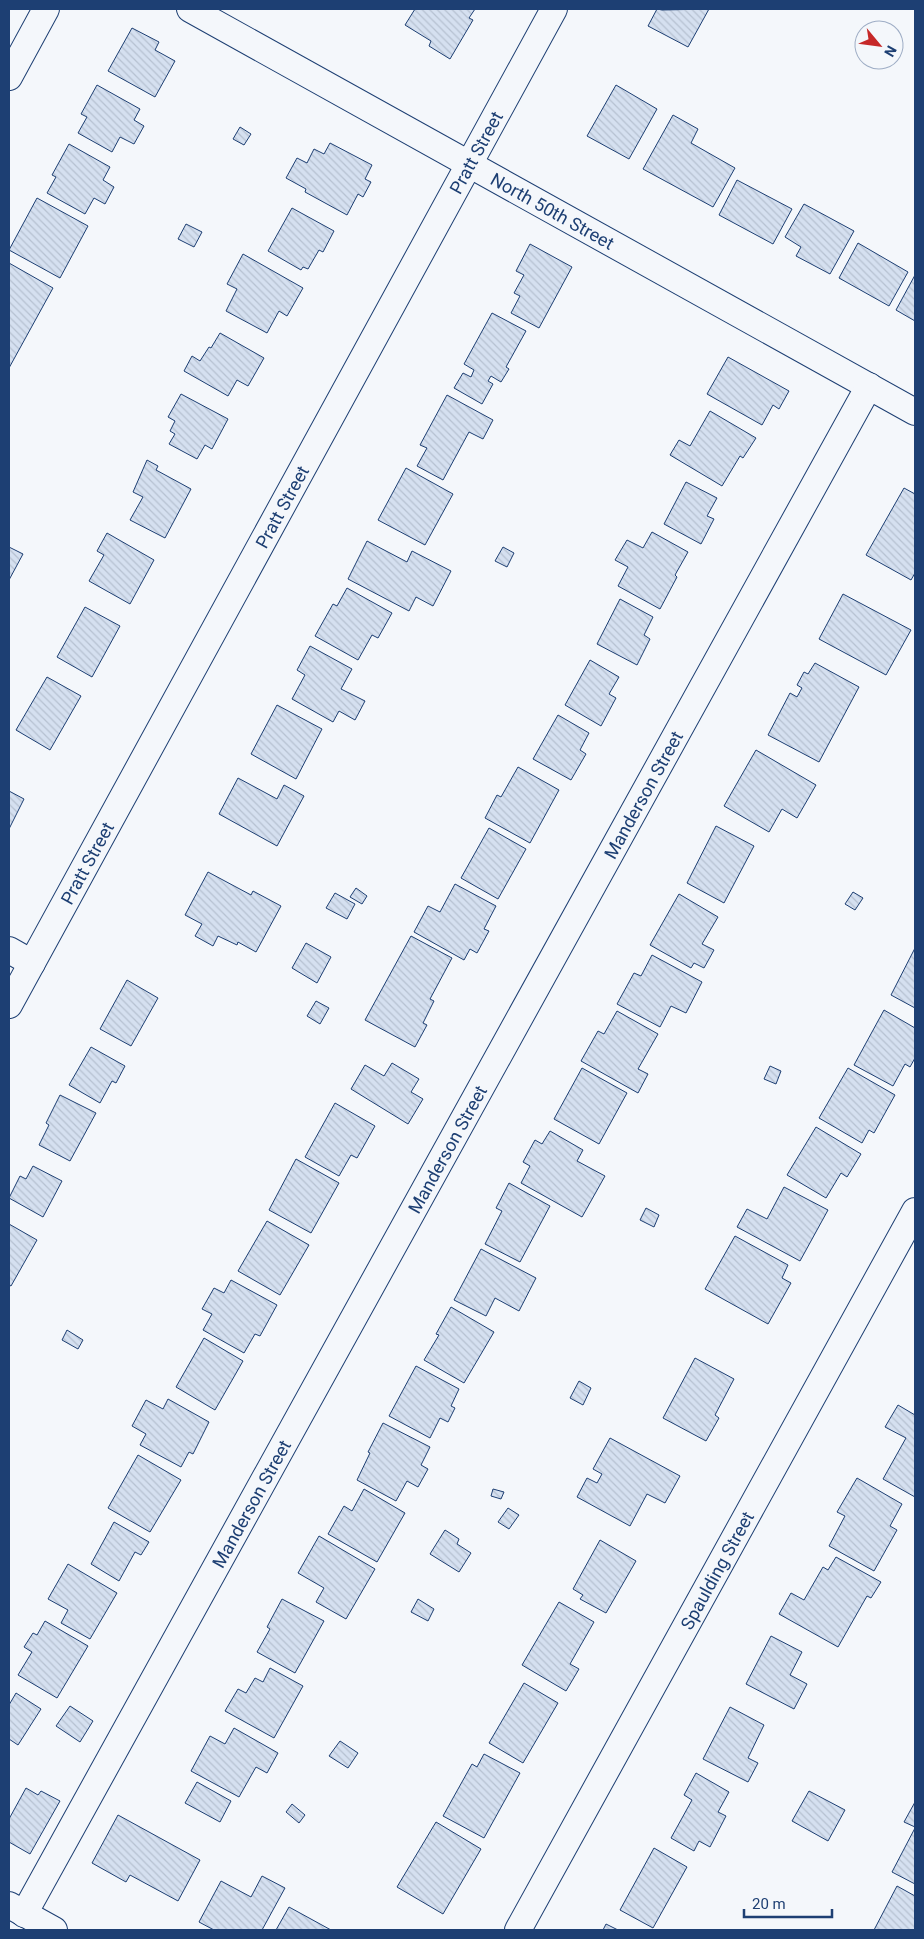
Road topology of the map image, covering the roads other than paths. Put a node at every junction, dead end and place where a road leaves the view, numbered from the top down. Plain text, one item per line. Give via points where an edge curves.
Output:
1 (46, 9) edge
2 (190, 9) edge
3 (554, 9) edge
4 (9, 78) edge
5 (470, 163) junction
6 (869, 386) junction
7 (915, 412) edge
8 (9, 950) edge
9 (32, 963) junction
10 (9, 1006) edge
11 (915, 1211) edge
12 (17, 1909) edge
13 (54, 1930) edge
14 (518, 1930) edge

1 - 4 street
2 - 5 street, North 50th Street
3 - 5 street, Pratt Street
5 - 6 street, North 50th Street
5 - 9 street, Pratt Street
6 - 7 street, North 50th Street
6 - 12 street, Manderson Street
8 - 9 street
9 - 10 street, Pratt Street
11 - 14 street, Spaulding Street
12 - 13 street

